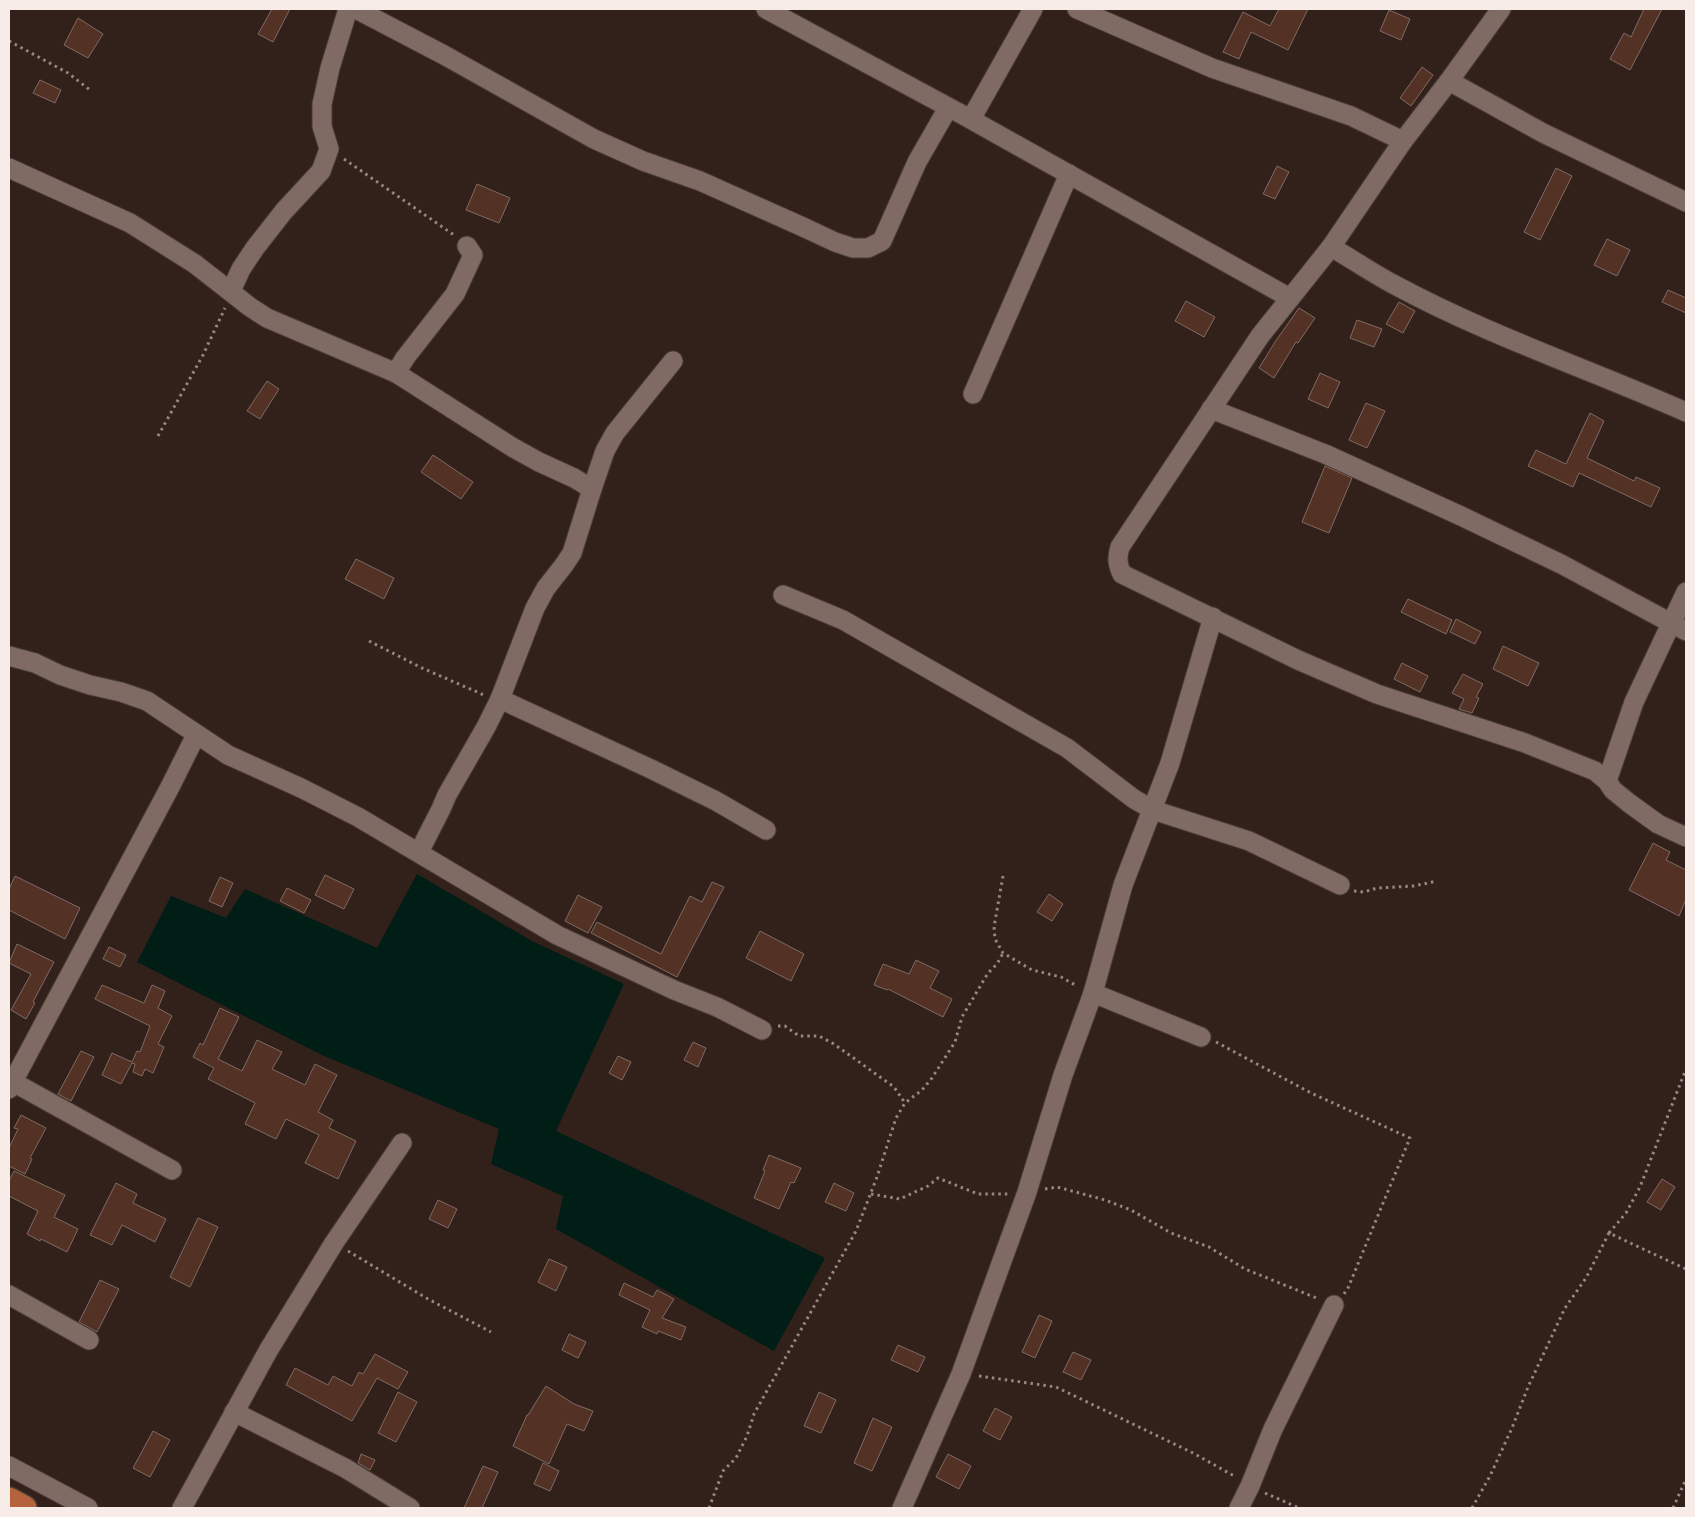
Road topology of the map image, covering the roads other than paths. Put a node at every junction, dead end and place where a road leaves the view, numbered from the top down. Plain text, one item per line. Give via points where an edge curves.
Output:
1 (348, 9) edge
2 (356, 9) edge
3 (766, 9) edge
4 (1032, 9) edge
5 (1077, 9) edge
6 (1501, 9) edge
7 (1449, 81) junction
8 (948, 108) junction
9 (971, 119) junction
10 (1403, 141) junction
11 (9, 168) edge
12 (1069, 174) junction
13 (1686, 202) edge
14 (467, 246) road end
15 (1331, 246) junction
16 (231, 291) junction
17 (1290, 298) junction
18 (673, 361) dead end
19 (396, 373) junction
20 (973, 394) dead end
21 (1211, 409) junction
22 (1686, 412) edge
23 (592, 489) junction
24 (1686, 592) edge
25 (783, 595) dead end
26 (1214, 618) junction
27 (1679, 627) edge
28 (9, 656) edge
29 (500, 700) junction
30 (196, 735) junction
31 (1607, 781) junction
32 (1153, 810) junction
33 (766, 830) dead end
34 (1686, 837) edge
35 (419, 852) junction
36 (1340, 885) road end
37 (1093, 993) junction
38 (762, 1030) road end
39 (1201, 1036) road end
40 (11, 1085) edge
41 (402, 1142) dead end
42 (172, 1170) dead end
43 (9, 1295) edge
44 (1334, 1305) road end
45 (89, 1340) dead end
46 (234, 1412) junction
47 (9, 1466) edge
48 (9, 1500) edge
49 (24, 1508) edge
50 (88, 1508) edge
51 (182, 1508) edge
52 (410, 1508) edge
53 (902, 1508) edge
54 (1238, 1508) edge

1 - 16 street via 322,104 322,126 329,149 321,171 255,248
2 - 8 street via 594,139 853,248 868,248 882,241 917,162
3 - 8 street
4 - 9 street
5 - 10 street via 1212,68 1343,113
6 - 7 street
7 - 10 street
7 - 13 street via 1543,133
8 - 9 street
9 - 12 street
10 - 15 street
11 - 16 street via 130,223
12 - 17 street
12 - 20 street
14 - 19 street via 472,255 455,294
15 - 17 street
15 - 22 street via 1392,284 1484,328
16 - 19 street via 268,318
17 - 21 street
18 - 23 street via 615,433
19 - 23 street via 512,447
21 - 26 street via 1117,556 1122,574
21 - 27 street via 1325,454 1461,516 1561,564
23 - 29 street via 572,553 535,608
24 - 27 street
25 - 32 street via 844,620 1066,748
26 - 31 street via 1298,660 1377,694 1553,753 1594,771
26 - 32 street
27 - 31 street via 1634,702
28 - 30 street via 147,701
29 - 33 street via 651,769
29 - 35 street
30 - 35 street via 228,755 325,800
30 - 40 street
31 - 34 street via 1613,790 1658,824
32 - 36 street via 1249,841
32 - 37 street via 1123,885
35 - 38 street via 557,934
37 - 39 street
37 - 53 street via 1063,1075 1027,1192 961,1374
40 - 42 street
41 - 46 street via 334,1243
43 - 45 street
44 - 54 street
46 - 51 street
46 - 52 street via 345,1468
47 - 50 street
48 - 49 main road

